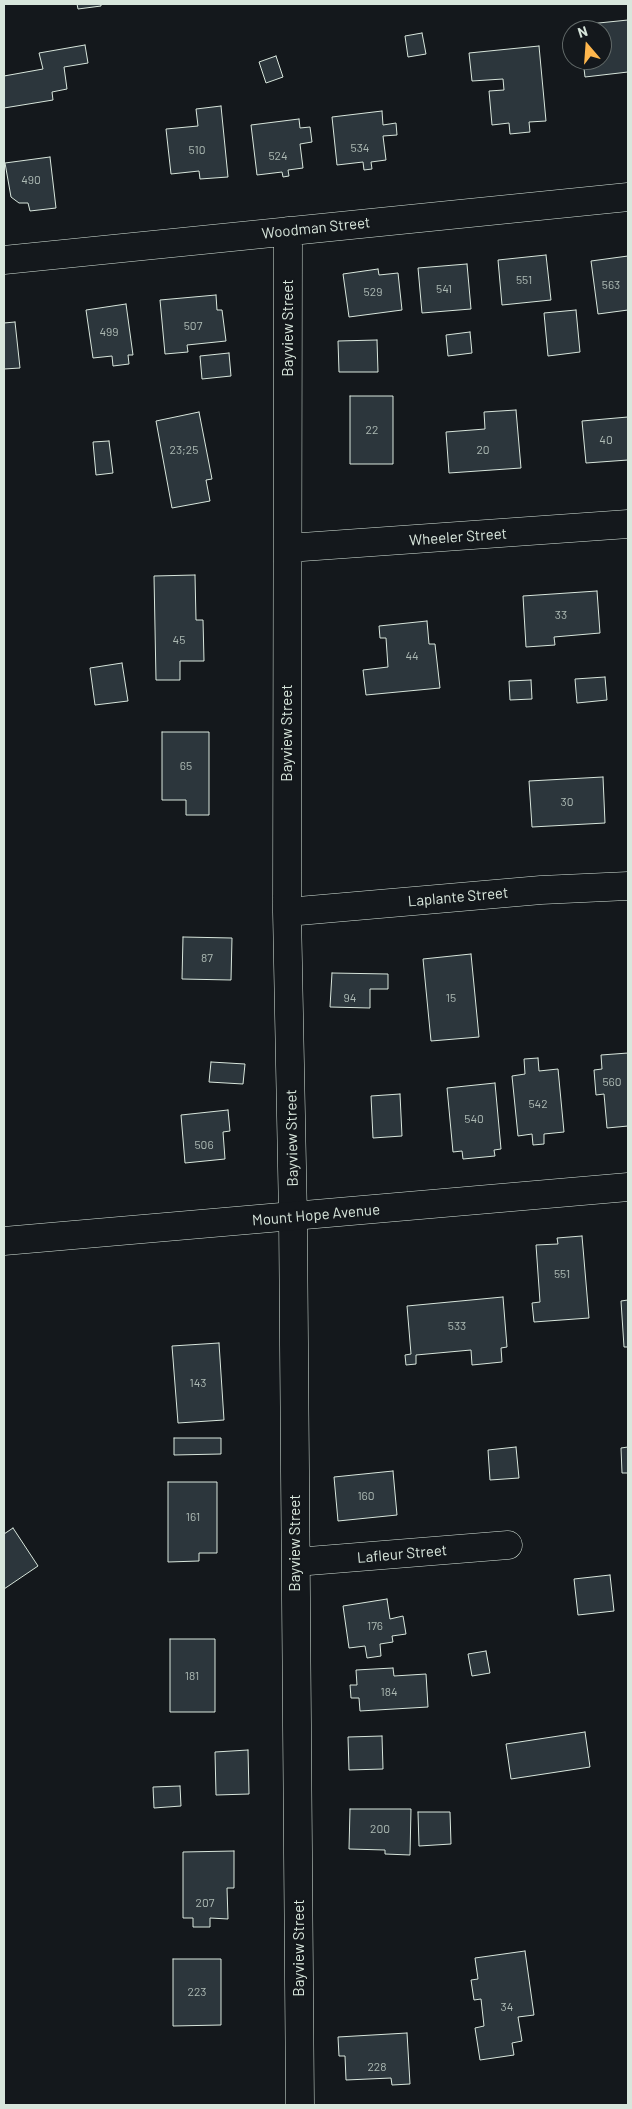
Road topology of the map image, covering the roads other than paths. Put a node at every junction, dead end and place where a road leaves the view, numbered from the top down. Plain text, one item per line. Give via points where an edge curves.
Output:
1 (628, 197) edge
2 (288, 231) junction
3 (4, 260) edge
4 (628, 524) edge
5 (288, 548) junction
6 (628, 886) edge
7 (287, 912) junction
8 (628, 1187) edge
9 (293, 1217) junction
10 (4, 1241) edge
11 (508, 1545) dead end
12 (296, 1562) junction
13 (300, 2105) edge

1 - 2 street, Woodman Street
2 - 3 street, Woodman Street
2 - 5 street, Bayview Street
4 - 5 street, Wheeler Street
5 - 7 street, Bayview Street
6 - 7 street, Laplante Street via 541,890
7 - 9 street, Bayview Street
8 - 9 street, Mount Hope Avenue
9 - 10 street, Mount Hope Avenue
9 - 12 street, Bayview Street
11 - 12 street, Lafleur Street
12 - 13 street, Bayview Street

